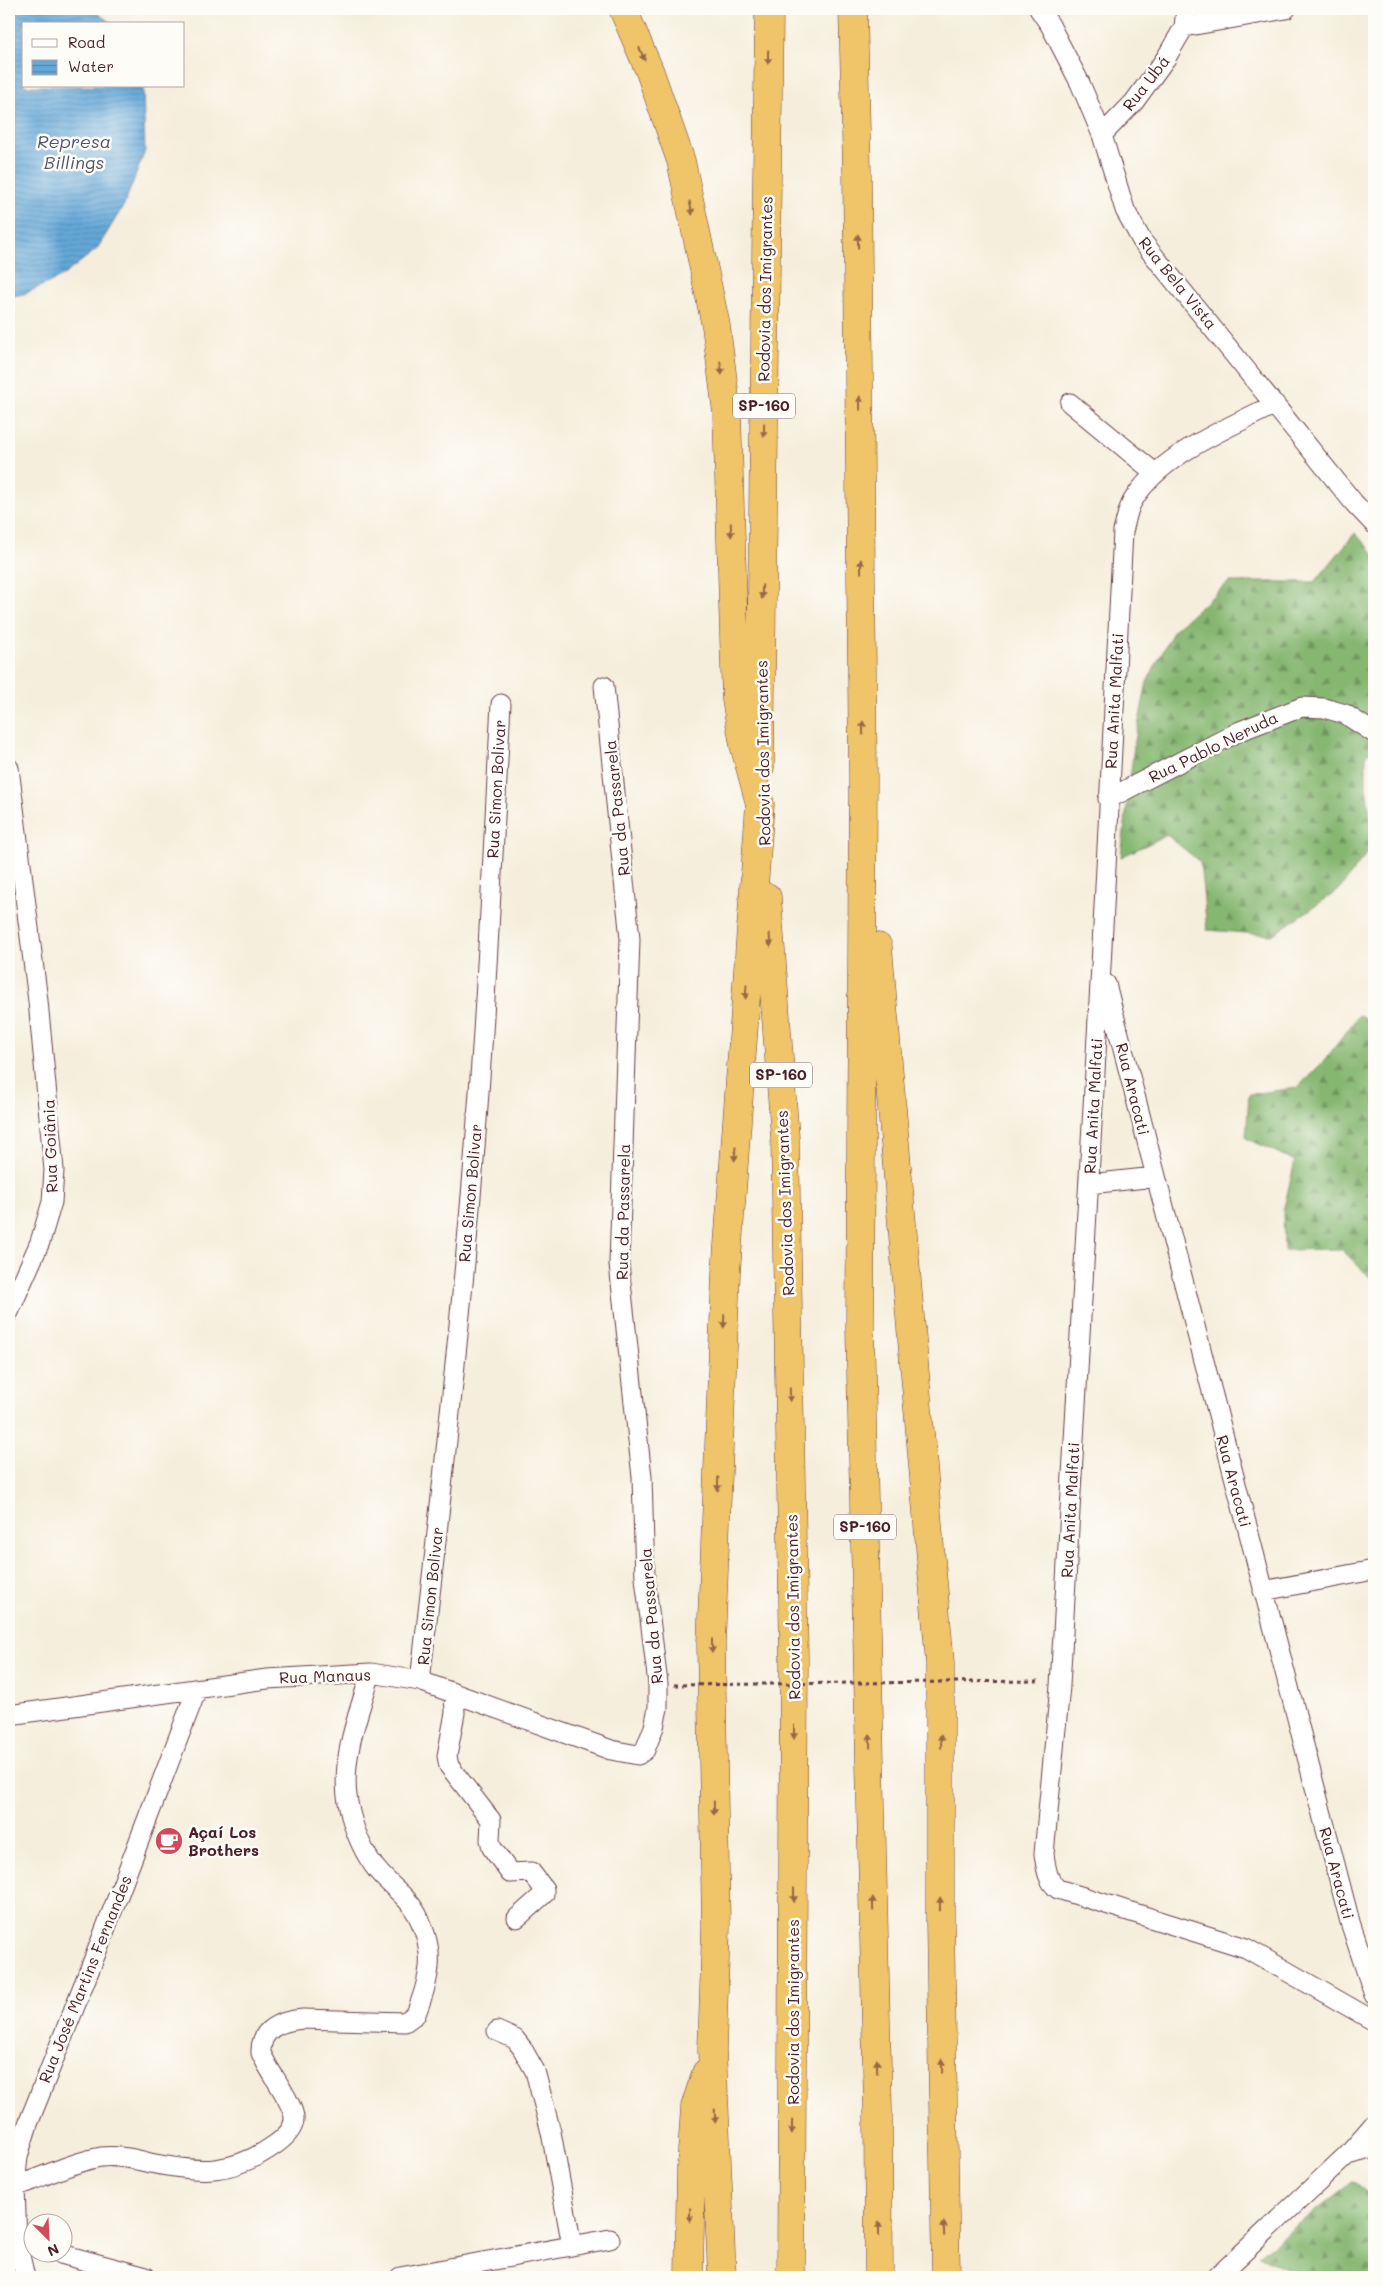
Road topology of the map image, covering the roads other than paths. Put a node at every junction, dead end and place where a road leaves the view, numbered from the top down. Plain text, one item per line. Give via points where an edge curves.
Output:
1 (623, 9) edge
2 (769, 9) edge
3 (853, 9) edge
4 (1038, 9) edge
5 (1286, 9) edge
6 (1185, 18) edge
7 (1102, 135) junction
8 (1070, 404) dead end
9 (1275, 404) junction
10 (1155, 473) junction
11 (1374, 524) edge
12 (604, 686) dead end
13 (501, 704) dead end
14 (1374, 733) edge
15 (9, 768) edge
16 (863, 777) junction
17 (1108, 799) junction
18 (760, 804) junction
19 (1101, 966) junction
20 (1155, 1177) junction
21 (1089, 1184) junction
22 (9, 1312) edge
23 (1374, 1570) edge
24 (1263, 1591) junction
25 (371, 1673) junction
26 (420, 1681) junction
27 (197, 1689) junction
28 (454, 1693) junction
29 (9, 1715) edge
30 (630, 1755) joint
31 (517, 1918) dead end
32 (1374, 1995) edge
33 (1374, 2021) edge
34 (497, 2031) dead end
35 (712, 2050) junction
36 (1374, 2124) edge
37 (1374, 2148) edge
38 (1347, 2155) junction
39 (13, 2176) edge
40 (610, 2239) dead end
41 (19, 2246) edge
42 (572, 2246) junction
43 (72, 2257) edge
44 (25, 2277) edge
45 (146, 2277) edge
46 (400, 2277) edge
47 (689, 2277) edge
48 (722, 2277) edge
49 (791, 2277) edge
50 (879, 2277) edge
51 (946, 2277) edge
52 (1217, 2277) edge

1 -> 18 highway via 650,72 681,161 716,326 727,413 736,700
2 -> 18 highway, Rodovia dos Imigrantes / SP-160
16 -> 3 highway, SP-160
4 - 7 street, Rua Bela Vista via 1050,25 1080,83
5 - 6 street
6 - 7 street, Rua Ubá via 1155,75
7 - 9 street, Rua Bela Vista via 1125,210 1142,241
8 - 10 street
9 - 10 street, Rua Anita Malfati via 1212,437
9 - 11 street, Rua Bela Vista
10 - 17 street, Rua Anita Malfati via 1131,504 1123,531
12 - 30 street, Rua da Passarela via 630,939 619,1264 642,1477 646,1578 658,1684 658,1708 648,1743 642,1753
13 - 26 street, Rua Simon Bolivar via 471,1193
14 - 17 street, Rua Pablo Neruda via 1345,714 1324,708 1302,707 1240,731
15 - 22 street, Rua Goiânia via 38,1002 54,1170 52,1202 40,1242
50 -> 16 highway, SP-160 via 860,1328
51 -> 16 highway via 940,1922 940,1663
17 - 19 street, Rua Anita Malfati
18 -> 35 highway via 726,1272 712,1644 716,1927
18 -> 49 highway, Rodovia dos Imigrantes / SP-160 via 786,1148 794,1660
19 - 20 street, Rua Aracati
19 - 21 street, Rua Anita Malfati
20 - 21 street
20 - 24 street, Rua Aracati
21 - 33 street, Rua Anita Malfati via 1060,1686 1044,1854 1046,1869 1052,1885 1064,1891 1246,1948
23 - 24 street
24 - 32 street, Rua Aracati via 1350,1922
25 - 26 street, Rua Manaus
25 - 27 street, Rua Manaus via 268,1679
25 - 39 street via 347,1762 347,1798 356,1832 374,1867 407,1900 421,1924 428,1949 428,1973 416,2014 405,2022 303,2019 272,2027 261,2044 261,2053 292,2111 293,2124 282,2139 244,2163 218,2170 200,2170 114,2156
26 - 28 street, Rua Manaus
27 - 29 street, Rua Manaus
27 - 39 street, Rua José Martins Fernandes via 28,2124
28 - 30 street, Rua Manaus
28 - 31 street via 455,1713 447,1756 449,1766 491,1820 490,1840 502,1864 510,1873 531,1872 544,1889 544,1894
34 - 42 street via 515,2039 534,2071 551,2132
35 -> 47 highway via 696,2107
35 -> 48 highway
36 - 38 street
37 - 38 street
38 - 52 street
39 - 41 street, Rua José Martins Fernandes
40 - 42 street
41 - 44 street, Rua José Martins Fernandes
42 - 46 street
43 - 45 street

